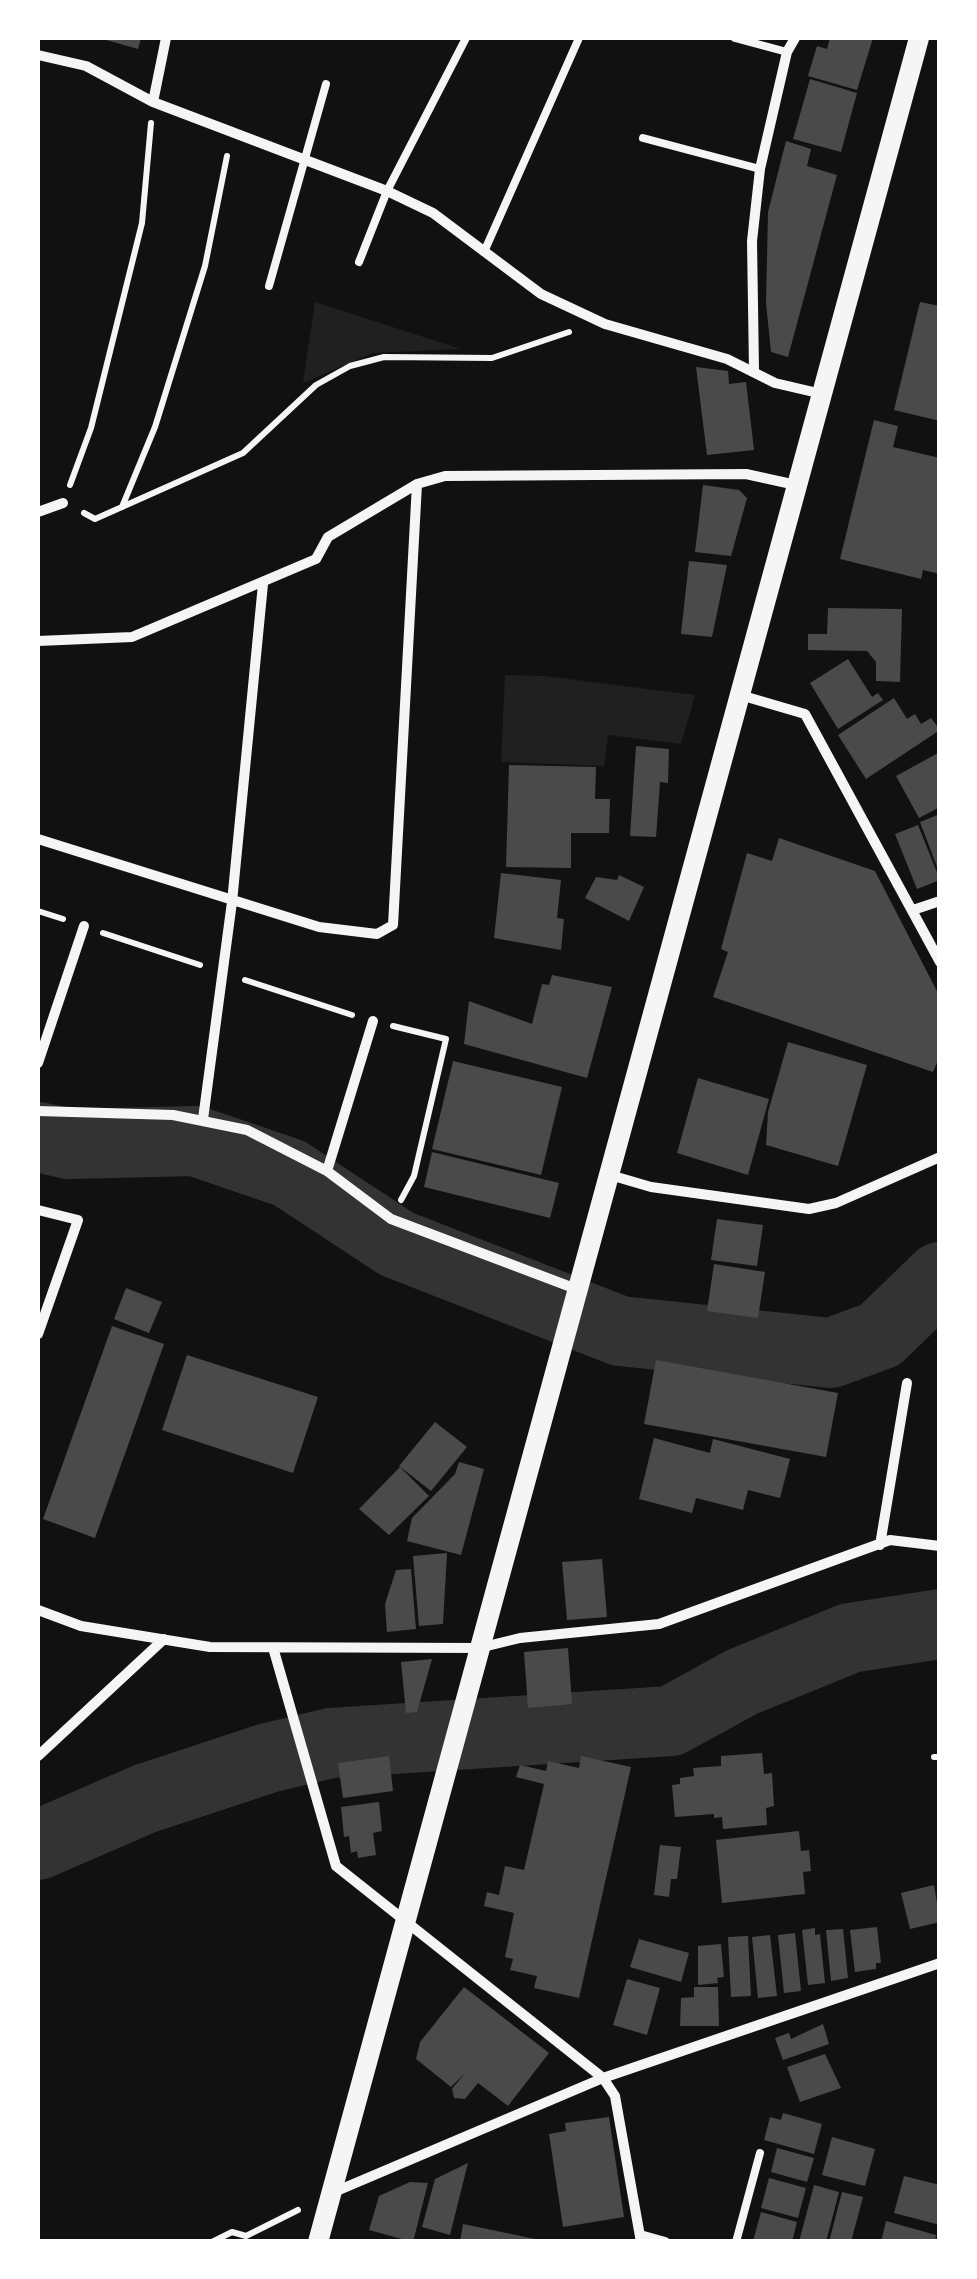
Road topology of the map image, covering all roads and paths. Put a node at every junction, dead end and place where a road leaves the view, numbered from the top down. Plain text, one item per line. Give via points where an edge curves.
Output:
1 (166, 38) edge
2 (466, 38) edge
3 (579, 38) edge
4 (735, 38) edge
5 (795, 38) edge
6 (919, 38) edge
7 (787, 52) junction
8 (38, 55) edge
9 (326, 84) dead end
10 (153, 102) junction
11 (232, 131) junction
12 (643, 138) dead end
13 (303, 156) junction
14 (760, 169) junction
15 (387, 191) junction
16 (484, 252) junction
17 (358, 262) dead end
18 (270, 286) dead end
19 (590, 317) junction
20 (754, 370) junction
21 (822, 394) junction
22 (417, 484) junction
23 (797, 486) junction
24 (63, 503) junction
25 (122, 508) junction
26 (38, 512) edge
27 (263, 584) junction
28 (38, 641) edge
29 (740, 695) junction
30 (38, 839) edge
31 (940, 901) edge
32 (232, 902) junction
33 (913, 910) junction
34 (84, 926) dead end
35 (940, 962) edge
36 (373, 1022) dead end
37 (446, 1040) dead end
38 (38, 1064) edge
39 (38, 1112) edge
40 (202, 1119) junction
41 (940, 1157) edge
42 (327, 1172) junction
43 (610, 1175) junction
44 (38, 1210) edge
45 (391, 1219) junction
46 (578, 1296) junction
47 (38, 1334) edge
48 (908, 1383) dead end
49 (880, 1544) junction
50 (940, 1546) edge
51 (38, 1610) edge
52 (164, 1639) junction
53 (479, 1648) junction
54 (274, 1650) junction
55 (38, 1756) edge
56 (405, 1922) junction
57 (940, 1963) edge
58 (603, 2078) junction
59 (760, 2153) dead end
60 (331, 2194) junction
61 (640, 2238) edge
62 (212, 2242) edge
63 (318, 2242) edge
64 (665, 2242) edge
65 (736, 2242) edge

1 - 10 street
2 - 15 lane
3 - 16 lane
4 - 7 lane
5 - 7 street
6 - 21 main road
7 - 14 street
8 - 10 street via 86,66
9 - 13 lane
10 - 11 street
10 - 24 path via 142,223 91,428
11 - 13 street
11 - 25 path via 205,266
12 - 14 lane
13 - 15 street
13 - 18 lane
14 - 20 street via 752,241
15 - 16 street via 432,213
15 - 17 lane
16 - 19 street via 541,294
19 - 20 street
19 - 25 path via 567,333 492,358 384,357 350,366 316,386 243,453
20 - 21 street
21 - 23 main road
22 - 23 street via 445,476 746,474
22 - 27 street via 328,536 316,559
22 - 32 street via 393,924 377,934 318,927
23 - 29 main road
24 - 25 path via 95,519
24 - 26 street
27 - 28 street via 132,638
27 - 32 street
29 - 33 street via 805,714
29 - 43 main road
30 - 32 street
31 - 33 street
32 - 40 street
33 - 35 street
34 - 38 street
36 - 42 street
37 - 45 path via 414,1176
39 - 40 street
40 - 42 street via 246,1130
41 - 43 street via 808,1209
42 - 45 street
43 - 46 main road
44 - 47 street via 78,1220
45 - 46 street
46 - 53 main road
48 - 49 street
49 - 50 street
49 - 53 street via 659,1624
51 - 52 street via 82,1626
52 - 54 street
52 - 55 street
53 - 54 street
53 - 56 main road
54 - 56 street via 336,1866
56 - 58 street
56 - 60 main road
57 - 58 street
58 - 60 street
58 - 61 street via 615,2096
59 - 65 lane
60 - 62 path via 246,2236 232,2232
60 - 63 main road
61 - 64 street

